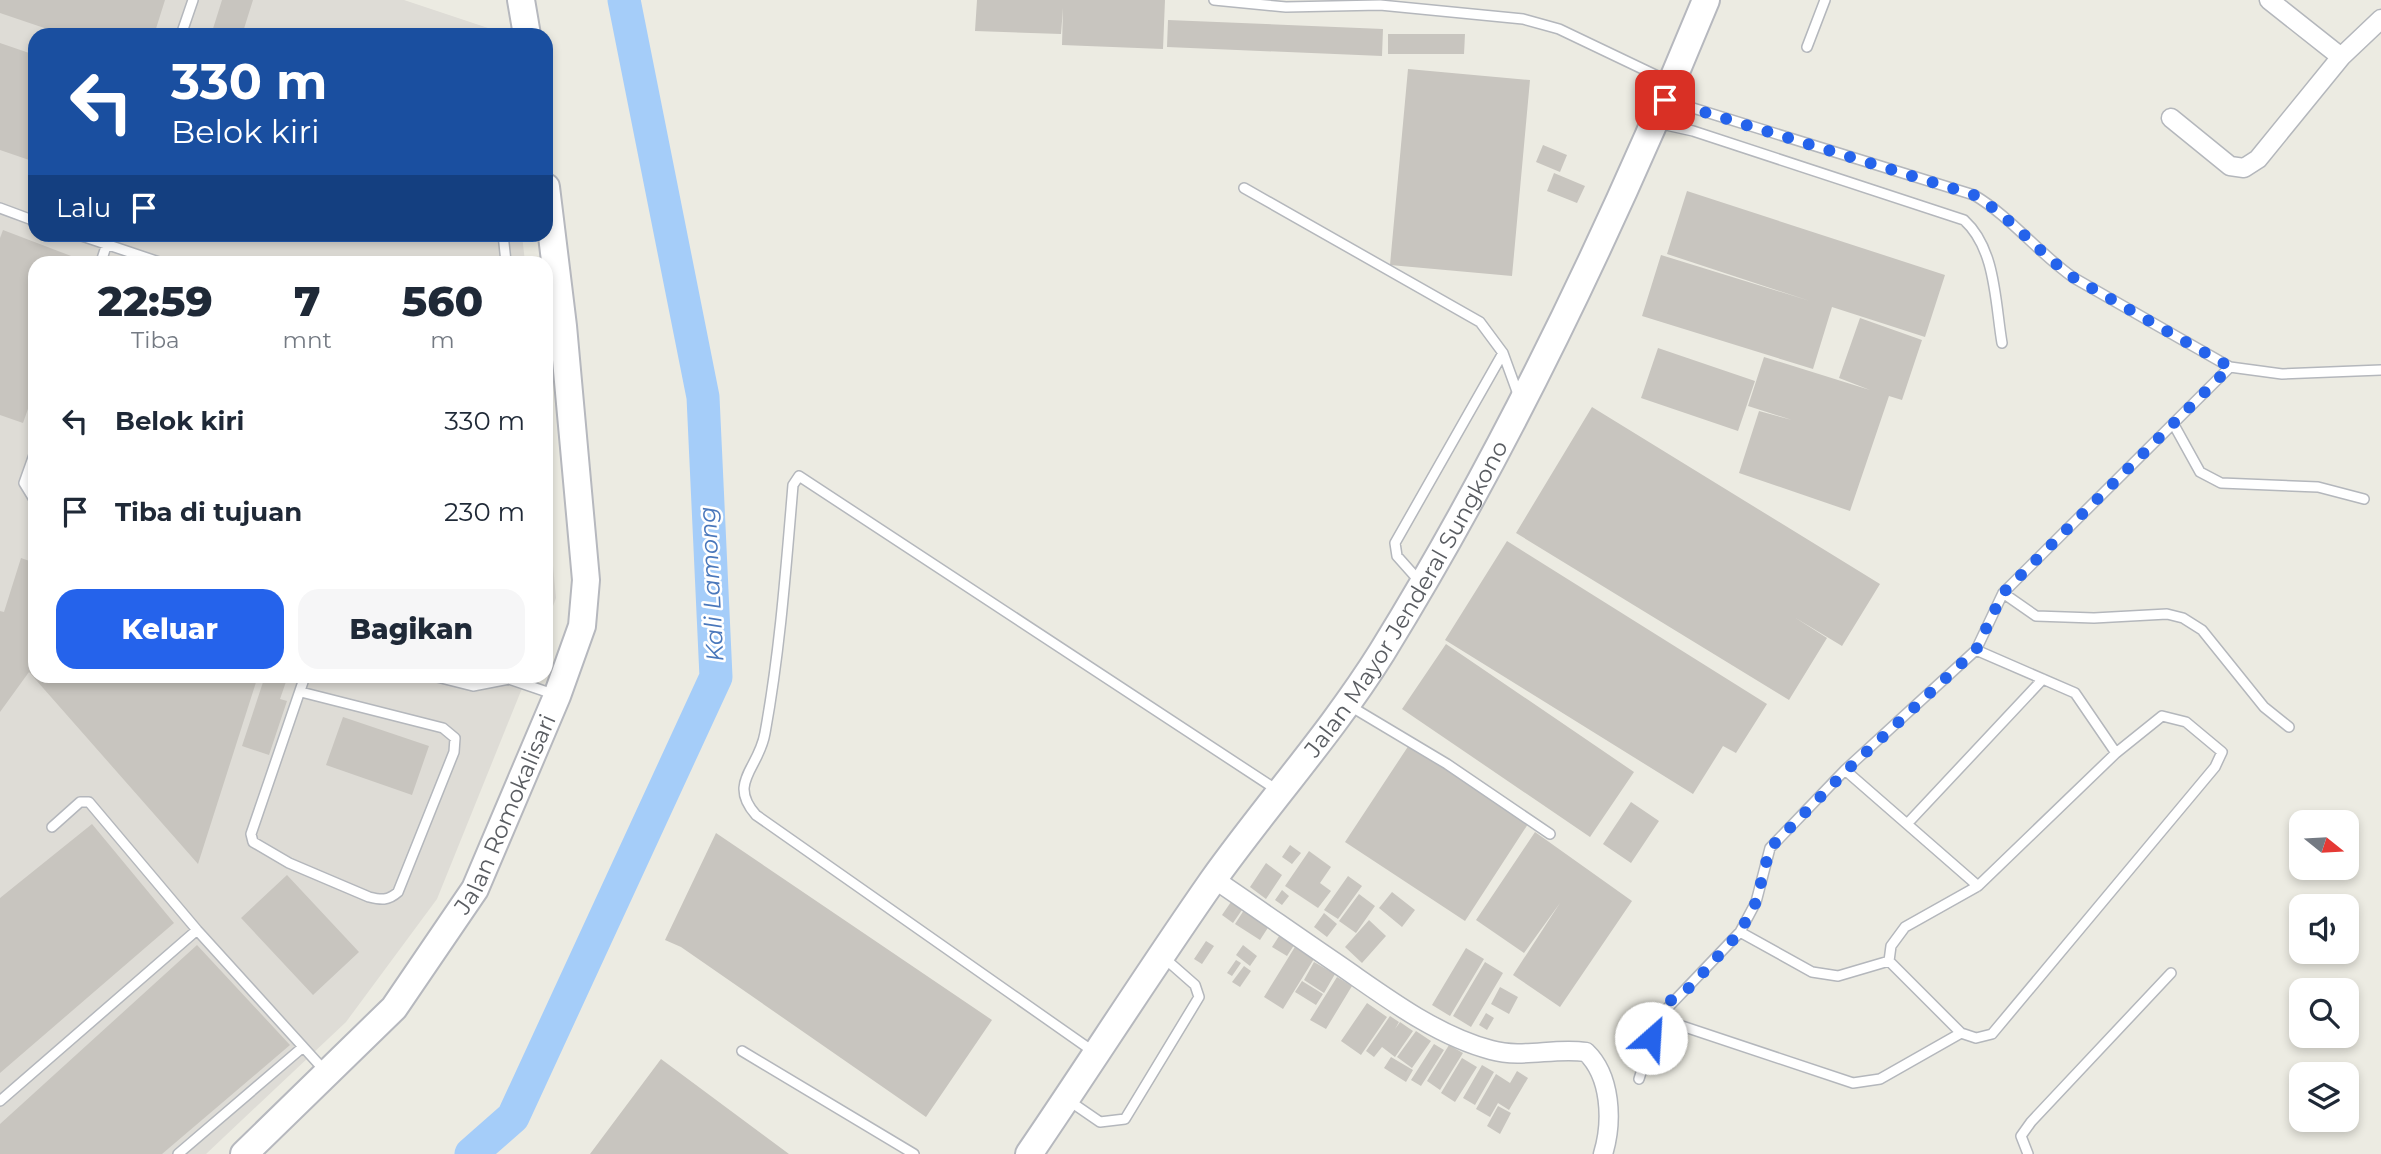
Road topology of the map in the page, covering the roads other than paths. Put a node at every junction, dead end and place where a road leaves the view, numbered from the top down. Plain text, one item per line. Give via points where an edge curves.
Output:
1 (193, 0) edge
2 (521, 0) edge
3 (1214, 0) edge
4 (1706, 0) edge
5 (1825, 0) edge
6 (2269, 0) edge
7 (2381, 19) edge
8 (183, 28) edge
9 (526, 28) edge
10 (1807, 47) dead end
11 (2342, 57) junction
12 (1664, 102) junction
13 (2171, 118) dead end
14 (1244, 188) dead end
15 (0, 208) edge
16 (28, 218) edge
17 (99, 242) edge
18 (108, 242) edge
19 (553, 242) edge
20 (107, 245) junction
21 (103, 256) edge
22 (141, 256) edge
23 (2003, 343) dead end
24 (1503, 353) junction
25 (2230, 367) junction
26 (2381, 370) edge
27 (1521, 402) junction
28 (2174, 425) junction
29 (28, 472) edge
30 (28, 490) edge
31 (2364, 499) dead end
32 (1423, 584) junction
33 (2003, 593) junction
34 (1976, 650) junction
35 (2043, 679) junction
36 (303, 683) edge
37 (461, 683) edge
38 (486, 683) edge
39 (522, 683) edge
40 (300, 692) junction
41 (557, 696) junction
42 (1346, 703) junction
43 (2289, 727) dead end
44 (2116, 753) junction
45 (1846, 771) junction
46 (1281, 793) junction
47 (1907, 824) junction
48 (52, 827) dead end
49 (1550, 834) dead end
50 (1214, 879) junction
51 (1978, 886) junction
52 (197, 930) junction
53 (1740, 932) junction
54 (1162, 956) junction
55 (1889, 961) junction
56 (2171, 973) dead end
57 (1658, 1018) junction
58 (1961, 1033) junction
59 (303, 1047) junction
60 (742, 1051) dead end
61 (1096, 1054) junction
62 (328, 1075) junction
63 (1639, 1079) dead end
64 (1066, 1100) junction
65 (0, 1101) edge
66 (178, 1154) edge
67 (244, 1154) edge
68 (914, 1154) edge
69 (1029, 1154) edge
70 (1603, 1154) edge
71 (2028, 1154) edge

1 - 8 lane
2 - 9 main road
3 - 12 lane via 1286,7 1380,5 1523,19 1559,29
4 - 12 main road, Jalan Mayor Jenderal Sungkono
5 - 10 lane
6 - 11 street
7 - 11 street
11 - 13 street via 2258,159 2244,168 2230,166
12 - 23 lane via 1693,131 1964,220 1986,247
12 - 25 lane via 1974,195 2074,278
12 - 27 main road, Jalan Mayor Jenderal Sungkono
14 - 24 lane via 1480,322
15 - 16 lane
17 - 20 lane
18 - 20 lane
19 - 41 main road, Jalan Romokalisari via 586,580 582,626
20 - 21 lane
20 - 22 lane
24 - 27 lane
24 - 32 lane via 1395,542 1397,556
25 - 26 lane via 2282,374
25 - 28 lane
27 - 32 main road, Jalan Mayor Jenderal Sungkono
28 - 31 lane via 2200,472 2221,483 2318,487
28 - 33 lane
29 - 30 lane via 24,483
32 - 42 main road, Jalan Mayor Jenderal Sungkono
33 - 34 lane
33 - 43 lane via 2036,616 2167,614 2183,618 2202,630 2264,707
34 - 35 lane
34 - 45 lane
35 - 44 lane via 2075,693
35 - 47 lane
36 - 40 lane
37 - 38 lane
39 - 41 lane
40 - 40 lane via 251,834 253,842 289,863 369,897 392,898 454,752 455,738 443,728
41 - 62 main road, Jalan Romokalisari via 475,889 394,1008
42 - 46 main road, Jalan Mayor Jenderal Sungkono
42 - 49 lane
44 - 51 lane
44 - 58 lane via 2162,716 2186,722 2222,752 2206,778 1992,1034 1976,1038
45 - 47 lane
45 - 53 lane via 1770,848 1756,902
46 - 50 main road, Jalan Mayor Jenderal Sungkono
46 - 61 lane via 799,475 793,485 781,639 765,737 742,787 745,802 757,815
47 - 51 lane
48 - 52 lane via 80,802 89,802
50 - 54 main road, Jalan Mayor Jenderal Sungkono
50 - 70 street via 1390,1001 1443,1030 1508,1054 1565,1049 1586,1052 1603,1073 1609,1124
51 - 55 lane via 1905,928 1891,946
52 - 59 lane
52 - 65 lane
53 - 55 lane via 1812,972 1838,976
53 - 57 lane
54 - 61 main road, Jalan Mayor Jenderal Sungkono
54 - 64 lane via 1195,985 1199,997 1125,1119 1100,1122
55 - 58 lane
56 - 71 lane via 2031,1122 2021,1136
57 - 58 lane via 1853,1083 1880,1079
57 - 63 lane
59 - 62 lane
59 - 66 lane
60 - 68 lane
61 - 64 main road, Jalan Mayor Jenderal Sungkono
62 - 67 main road, Jalan Romokalisari
64 - 69 main road, Jalan Mayor Jenderal Sungkono

